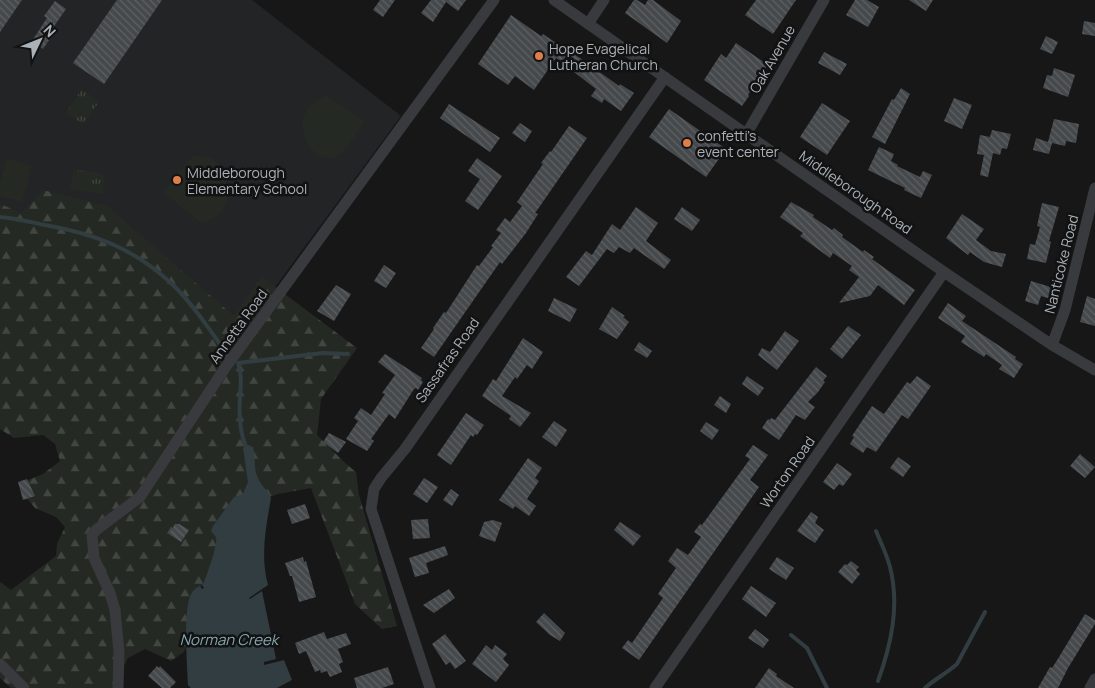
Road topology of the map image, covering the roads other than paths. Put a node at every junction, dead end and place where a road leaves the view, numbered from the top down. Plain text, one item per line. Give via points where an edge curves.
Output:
1 (494, 0) edge
2 (554, 0) edge
3 (604, 0) edge
4 (824, 0) edge
5 (588, 24) junction
6 (665, 77) junction
7 (747, 133) junction
8 (1095, 192) edge
9 (944, 272) junction
10 (1052, 345) junction
11 (1095, 370) edge
12 (0, 664) edge
13 (1095, 679) edge
14 (24, 688) edge
15 (118, 688) edge
16 (430, 688) edge
17 (655, 688) edge
18 (1090, 688) edge

1 - 15 street, Annetta Road via 225,368 140,497 92,535 94,558 115,610
2 - 5 street, Middleborough Road
3 - 5 street
4 - 7 street, Oak Avenue
5 - 6 street, Middleborough Road
6 - 7 street, Middleborough Road
6 - 16 street, Sassafras Road via 374,489 371,509
7 - 9 street, Middleborough Road
8 - 10 street, Nanticoke Road via 1065,310
9 - 10 street, Middleborough Road
9 - 17 street, Worton Road
10 - 11 street, Middleborough Road
12 - 14 street
13 - 18 street

